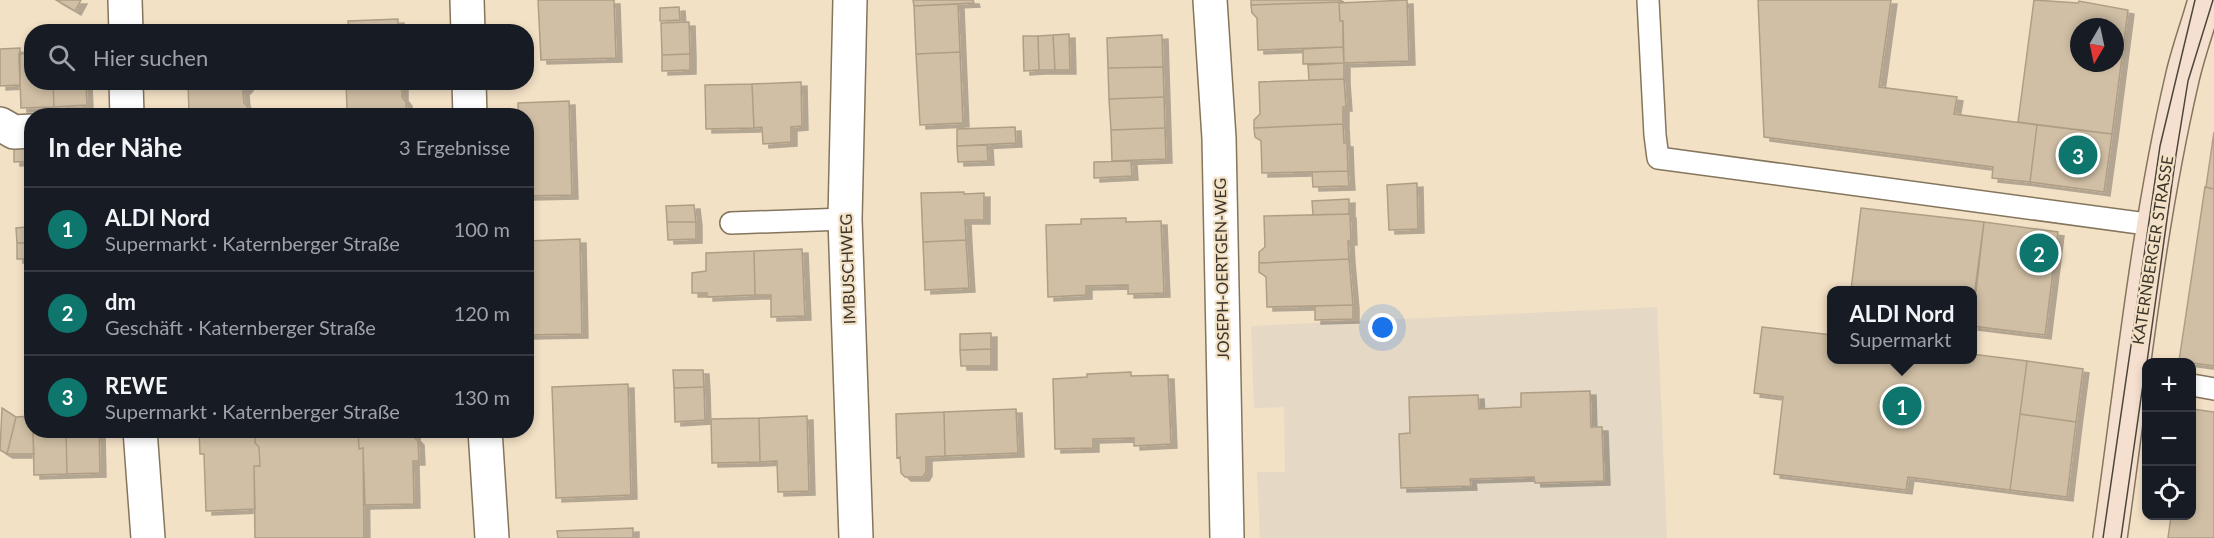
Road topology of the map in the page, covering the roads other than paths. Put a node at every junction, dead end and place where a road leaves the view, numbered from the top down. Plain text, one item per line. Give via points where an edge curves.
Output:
1 (125, 0) edge
2 (467, 0) edge
3 (850, 0) edge
4 (1210, 0) edge
5 (1648, 0) edge
6 (2205, 0) edge
7 (126, 24) edge
8 (468, 24) edge
9 (2204, 40) edge
10 (126, 90) edge
11 (469, 90) edge
12 (127, 108) edge
13 (470, 108) edge
14 (0, 124) edge
15 (24, 131) edge
16 (845, 219) junction
17 (730, 224) dead end
18 (2154, 225) junction
19 (2140, 377) edge
20 (2196, 386) edge
21 (2214, 389) edge
22 (141, 438) edge
23 (486, 438) edge
24 (148, 538) edge
25 (492, 538) edge
26 (856, 538) edge
27 (1227, 538) edge
28 (2110, 538) edge

1 - 7 street
2 - 8 street
3 - 16 street, IMBUSCHWEG
4 - 27 street, JOSEPH-OERTGEN-WEG via 1219,138
5 - 18 lane via 1658,158
6 - 9 main road, KATERNBERGER STRASSE
9 - 18 main road, KATERNBERGER STRASSE via 2183,77
10 - 12 street
11 - 13 street
14 - 15 street via 14,132
16 - 17 lane
16 - 26 street, IMBUSCHWEG
18 - 19 main road, KATERNBERGER STRASSE
19 - 28 main road, KATERNBERGER STRASSE
20 - 21 lane
22 - 24 street
23 - 25 street

